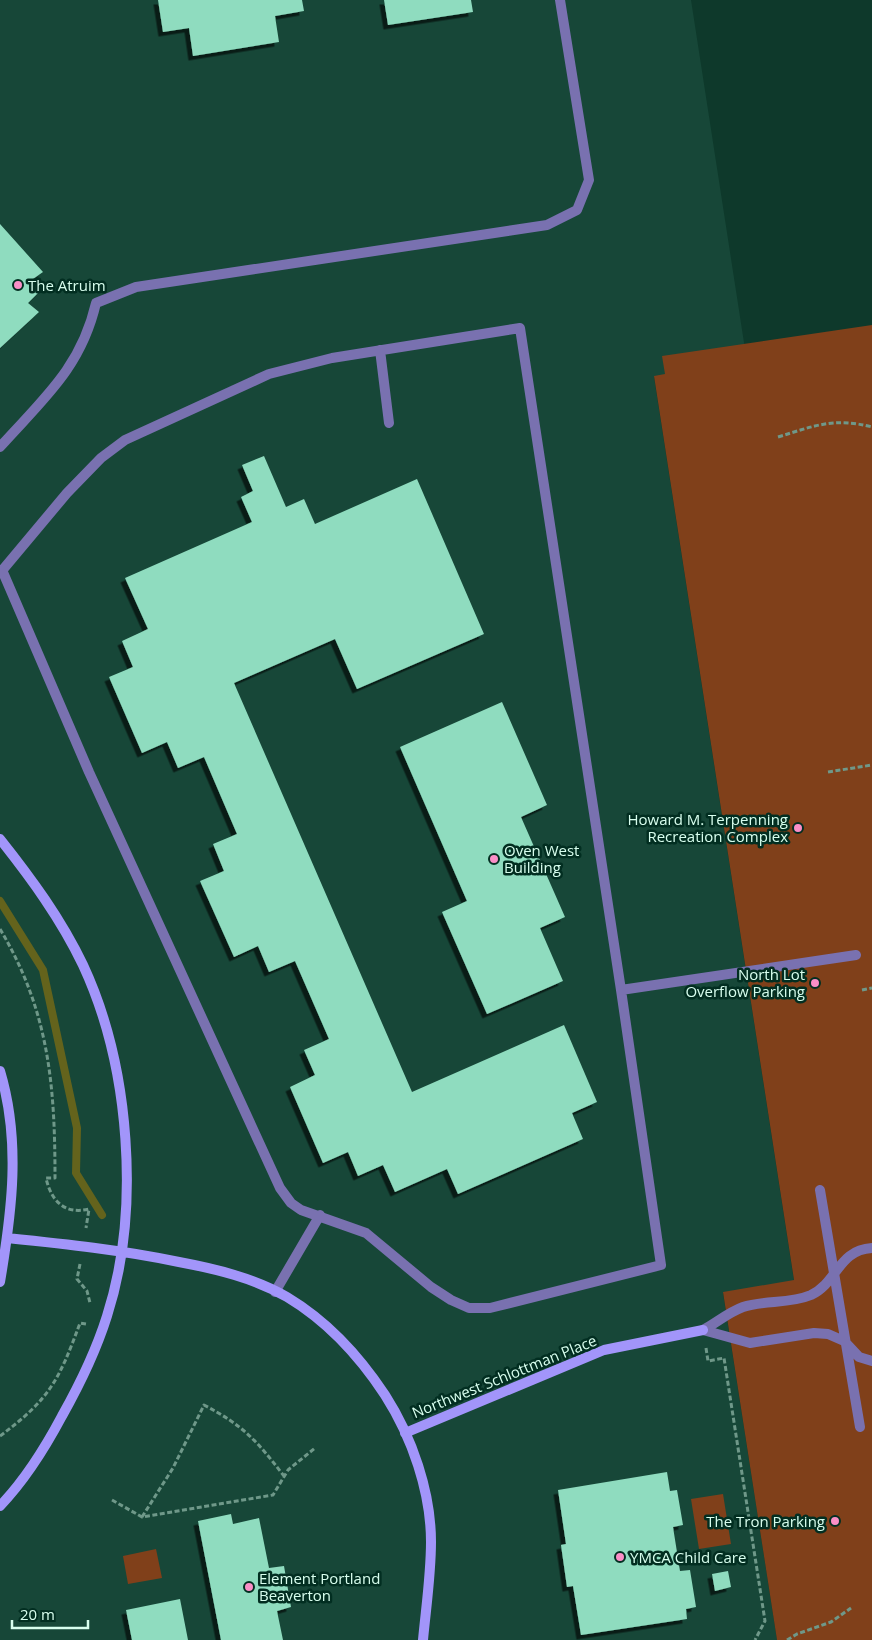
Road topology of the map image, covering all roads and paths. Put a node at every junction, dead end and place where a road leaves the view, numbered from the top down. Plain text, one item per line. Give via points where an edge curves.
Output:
1 (560, 0) edge
2 (380, 350) junction
3 (390, 423) dead end
4 (872, 427) edge
5 (778, 437) dead end
6 (0, 447) edge
7 (1, 571) edge
8 (872, 765) edge
9 (828, 772) dead end
10 (0, 839) edge
11 (0, 929) edge
12 (856, 955) dead end
13 (872, 988) edge
14 (621, 990) junction
15 (862, 990) dead end
16 (0, 1070) edge
17 (820, 1190) dead end
18 (320, 1215) junction
19 (7, 1238) junction
20 (83, 1246) junction
21 (872, 1248) edge
22 (122, 1251) junction
23 (834, 1276) junction
24 (0, 1282) edge
25 (275, 1292) junction
26 (90, 1311) dead end
27 (88, 1318) dead end
28 (703, 1330) junction
29 (844, 1341) junction
30 (872, 1361) edge
31 (860, 1427) dead end
32 (405, 1433) junction
33 (0, 1436) edge
34 (315, 1448) dead end
35 (284, 1476) junction
36 (112, 1500) dead end
37 (0, 1506) edge
38 (142, 1516) junction
39 (851, 1608) dead end
40 (423, 1640) edge
41 (755, 1640) edge
42 (787, 1640) edge

1 - 6 lane via 588,180 577,210 547,224 136,287 96,303 86,338 68,370
2 - 3 lane
2 - 7 lane via 269,374 125,440 101,458 67,493
2 - 14 lane via 520,328
4 - 5 path via 841,421
7 - 18 lane via 89,772 280,1188 290,1203
8 - 9 path
10 - 22 street via 41,890 83,965 101,1012 118,1073 125,1129 126,1206
11 - 20 path via 34,1000 49,1057 55,1178 46,1178 48,1188 58,1204 67,1209 90,1209
12 - 14 lane
13 - 15 path
14 - 18 lane via 661,1265 490,1308 469,1308 431,1287 366,1233
16 - 19 street via 6,1091 14,1158
17 - 23 lane
18 - 25 lane
19 - 20 street
19 - 24 street
20 - 22 street
20 - 26 path via 77,1278 87,1291
21 - 23 lane, Northwest Schlottman Place via 852,1252
22 - 25 street via 216,1269
22 - 37 street via 107,1317 82,1380 45,1448
23 - 28 lane, Northwest Schlottman Place via 823,1288 809,1295 743,1307
23 - 29 lane
25 - 32 street via 309,1313 353,1353 378,1384
27 - 33 path via 86,1325 80,1323 64,1365 50,1390 29,1414
28 - 29 lane, Northwest Schlottman Place via 750,1343 814,1333 828,1334
28 - 32 street, Northwest Schlottman Place via 604,1350
28 - 41 path via 708,1361 724,1358 764,1621
29 - 30 lane, Northwest Schlottman Place via 858,1357
29 - 31 lane
32 - 40 street via 426,1497 431,1541
34 - 35 path
35 - 38 path via 273,1495
35 - 38 path via 255,1439 229,1418 204,1405 173,1468
36 - 38 path
39 - 42 path via 831,1622

